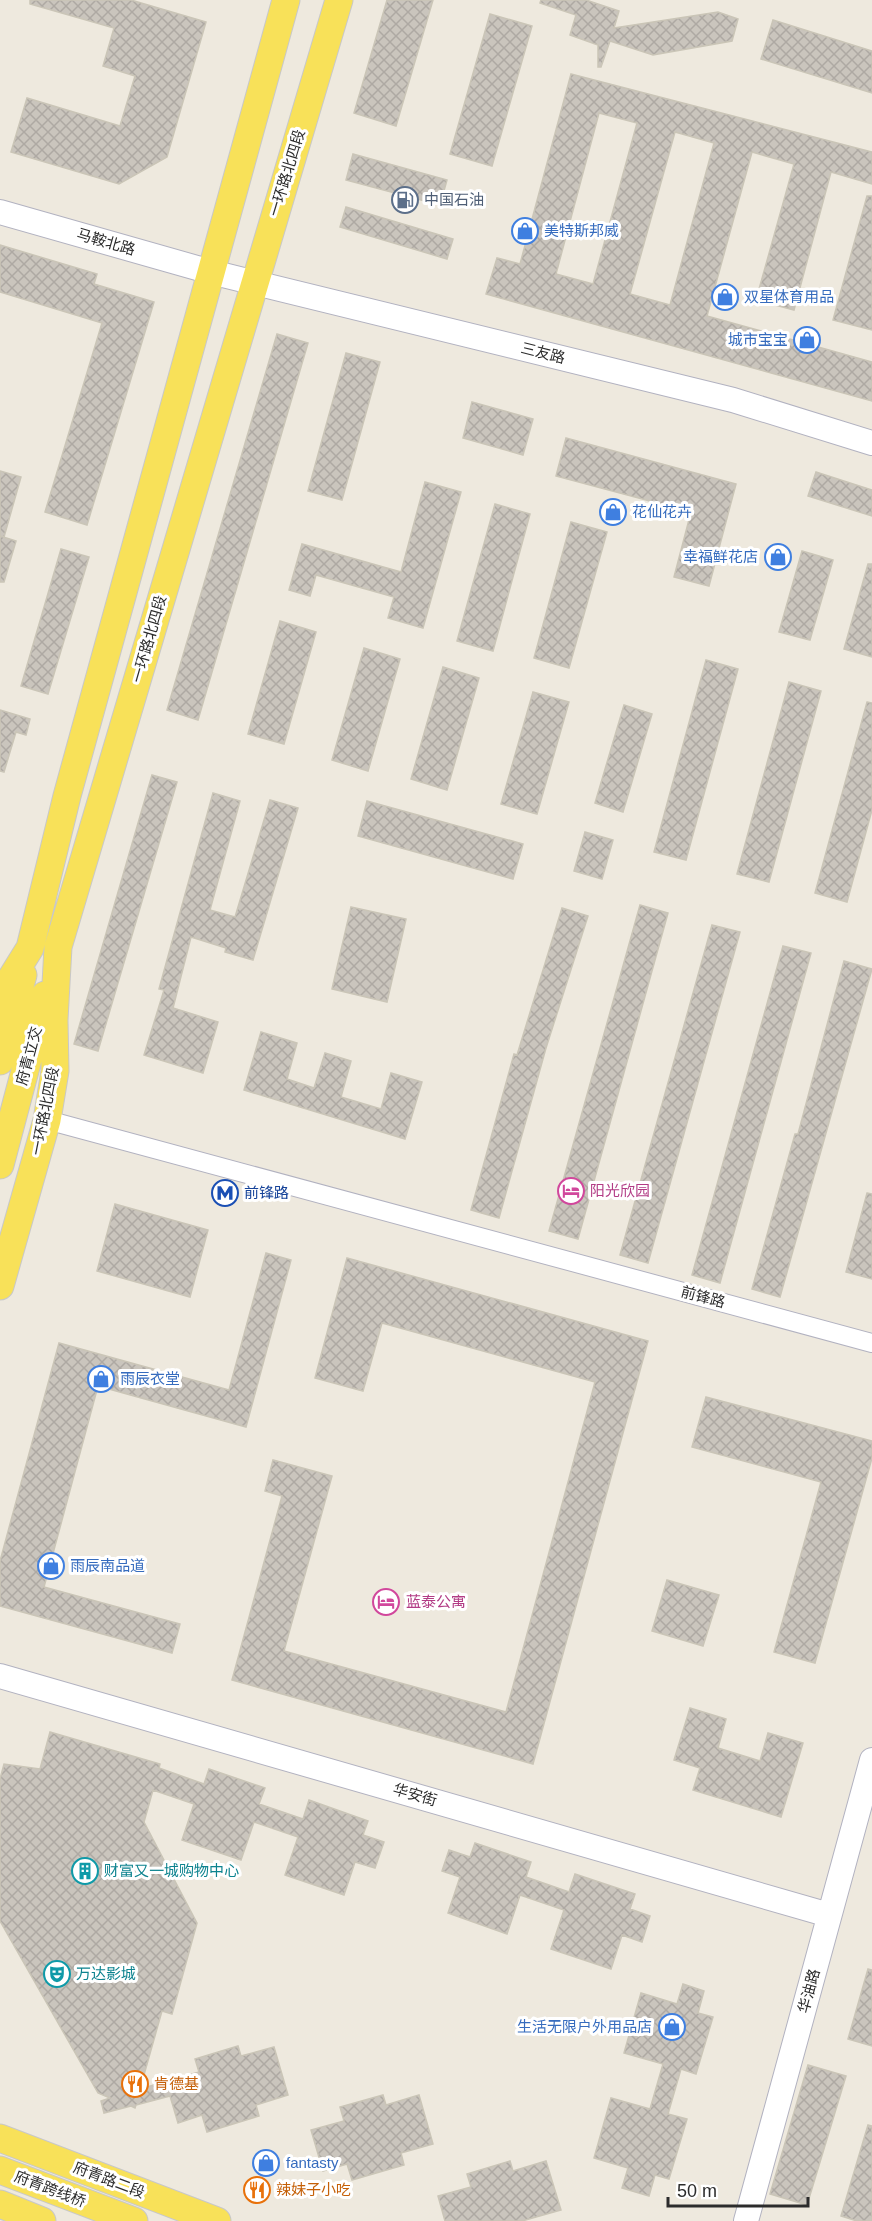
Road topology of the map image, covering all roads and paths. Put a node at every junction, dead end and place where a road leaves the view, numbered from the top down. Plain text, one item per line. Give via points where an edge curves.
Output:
1 (286, 0) edge
2 (339, 0) edge
3 (0, 212) edge
4 (211, 272) junction
5 (255, 282) junction
6 (872, 443) edge
7 (58, 947) junction
8 (30, 948) junction
9 (0, 996) edge
10 (0, 1061) edge
11 (46, 1120) junction
12 (0, 1164) edge
13 (0, 1286) edge
14 (872, 1343) edge
15 (0, 1676) edge
16 (872, 1760) edge
17 (830, 1915) junction
18 (0, 2138) edge
19 (0, 2152) edge
20 (0, 2169) edge
21 (0, 2187) edge
22 (0, 2204) edge
23 (42, 2221) edge
24 (88, 2221) edge
25 (134, 2221) edge
26 (178, 2221) edge
27 (217, 2221) edge
28 (746, 2221) edge

1 - 4 main road
2 - 5 main road, 一环路北四段
3 - 4 street, 马鞍北路
4 - 5 street, 三友路
4 - 8 main road via 67,796
5 - 6 street, 三友路 via 732,400
5 - 7 main road, 一环路北四段
7 - 11 main road, 一环路北四段 via 56,1071
7 - 12 main road, 府青立交
8 - 9 main road
8 - 10 main road, 府青立交
11 - 13 main road, 一环路北四段
11 - 14 street, 前锋路
15 - 17 street, 华安街
16 - 17 street, 华油路
17 - 28 street, 华油路
18 - 27 main road, 府青路二段
19 - 26 main road
20 - 25 main road, 府青跨线桥
21 - 24 main road, 府青跨线桥
22 - 23 main road

